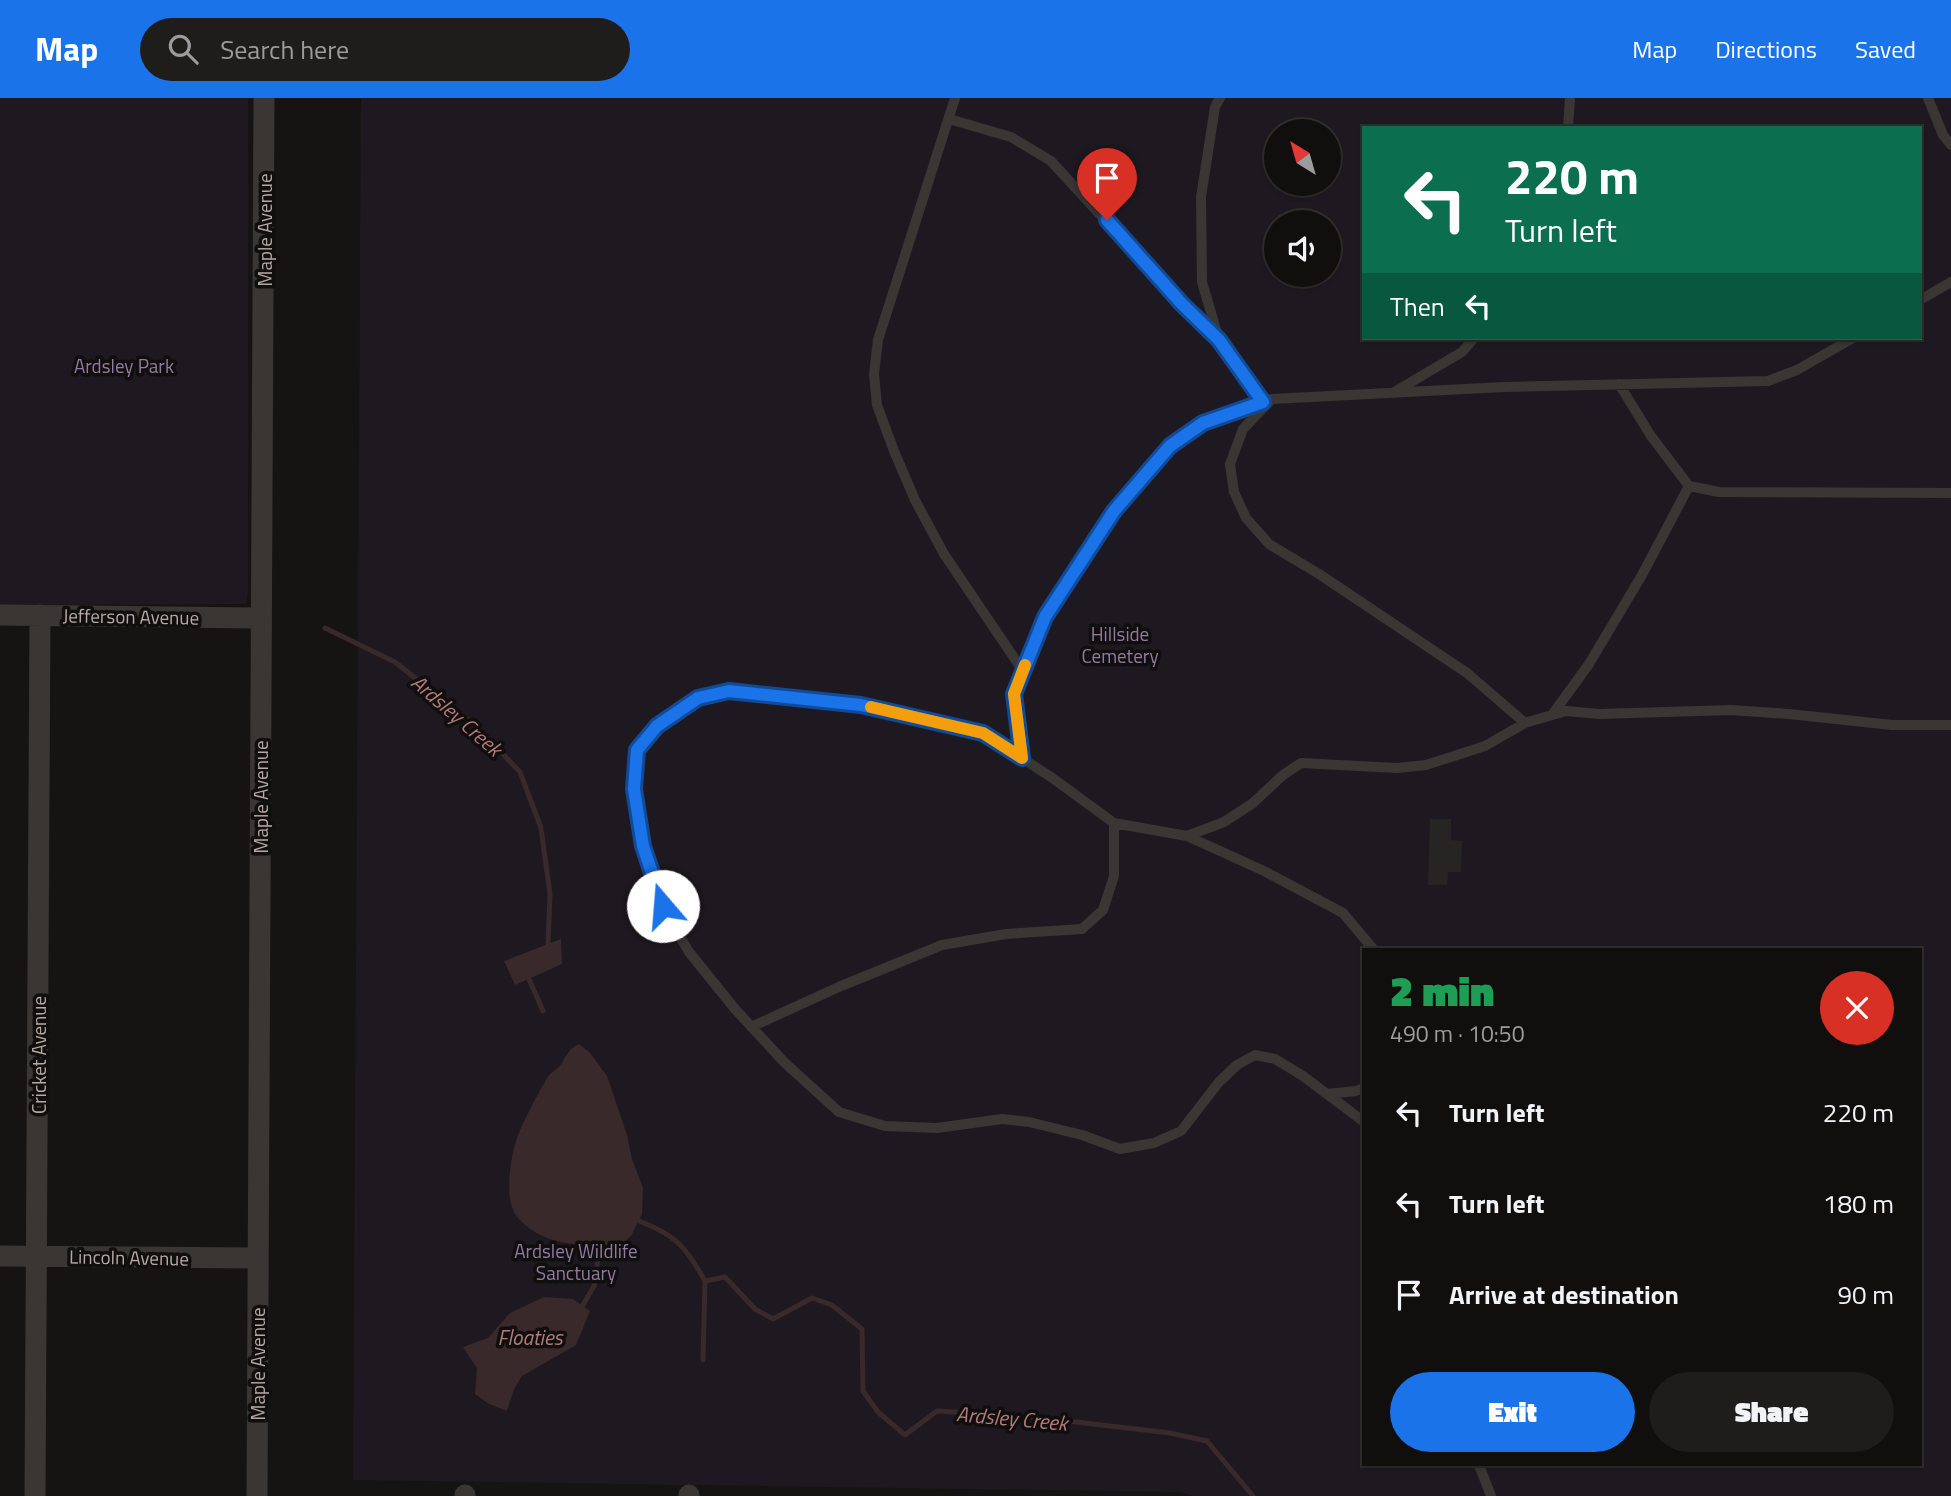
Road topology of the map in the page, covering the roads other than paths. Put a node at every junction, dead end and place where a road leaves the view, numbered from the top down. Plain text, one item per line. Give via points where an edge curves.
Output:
1 (264, 98) edge
2 (956, 98) edge
3 (1220, 98) edge
4 (1570, 98) edge
5 (1928, 98) edge
6 (949, 119) junction
7 (1568, 126) edge
8 (1951, 145) edge
9 (1951, 282) edge
10 (1922, 299) edge
11 (1219, 340) junction
12 (1473, 340) edge
13 (1850, 340) edge
14 (1619, 384) junction
15 (1394, 393) junction
16 (1267, 401) junction
17 (1689, 486) junction
18 (1951, 493) edge
19 (0, 615) edge
20 (40, 615) junction
21 (261, 618) junction
22 (1023, 671) junction
23 (1552, 715) junction
24 (1524, 723) junction
25 (1951, 724) edge
26 (1022, 758) junction
27 (1114, 823) junction
28 (1187, 836) junction
29 (1372, 948) edge
30 (751, 1027) junction
31 (1362, 1088) edge
32 (1327, 1094) junction
33 (1362, 1121) edge
34 (0, 1256) edge
35 (37, 1256) junction
36 (257, 1258) junction
37 (1479, 1466) edge
38 (35, 1496) edge
39 (257, 1496) edge
40 (1491, 1496) edge

1 - 21 street, Maple Avenue
2 - 6 lane
3 - 11 lane via 1201,197 1202,282
4 - 7 lane
5 - 8 lane
6 - 11 lane via 1012,137 1051,161
6 - 22 lane via 878,340 877,405 915,500 944,554
9 - 10 lane
11 - 16 lane
12 - 15 lane via 1462,352
13 - 14 lane via 1768,381
14 - 15 lane
14 - 17 lane
15 - 16 lane
16 - 22 lane via 1203,423 1170,446 1114,511 1045,617
16 - 24 lane via 1243,429 1230,464 1234,492 1246,518 1269,544 1466,673
17 - 18 lane via 1719,492
17 - 23 lane via 1589,664
19 - 20 street, Jefferson Avenue
20 - 21 street, Jefferson Avenue
20 - 35 street, Cricket Avenue
21 - 36 street, Maple Avenue
22 - 26 lane via 1014,694
23 - 24 lane
23 - 25 lane via 1566,711 1731,710 1892,725
24 - 28 lane via 1485,746 1426,765 1300,763 1224,822
26 - 27 lane
26 - 30 lane via 983,733 861,705 729,691 698,698 657,726 637,750 634,789 643,846 663,906 689,952
27 - 28 lane
27 - 30 lane via 1114,876 1103,910 1082,929 1006,934 942,945
28 - 29 lane via 1343,913
30 - 32 lane via 839,1112 885,1126 937,1128 1002,1119 1082,1135 1120,1149 1154,1143 1181,1131 1219,1082 1255,1055 1275,1059
31 - 32 lane
32 - 33 lane
34 - 35 street, Lincoln Avenue
35 - 36 street, Lincoln Avenue
35 - 38 street, Cricket Avenue
36 - 39 street, Maple Avenue
37 - 40 lane

